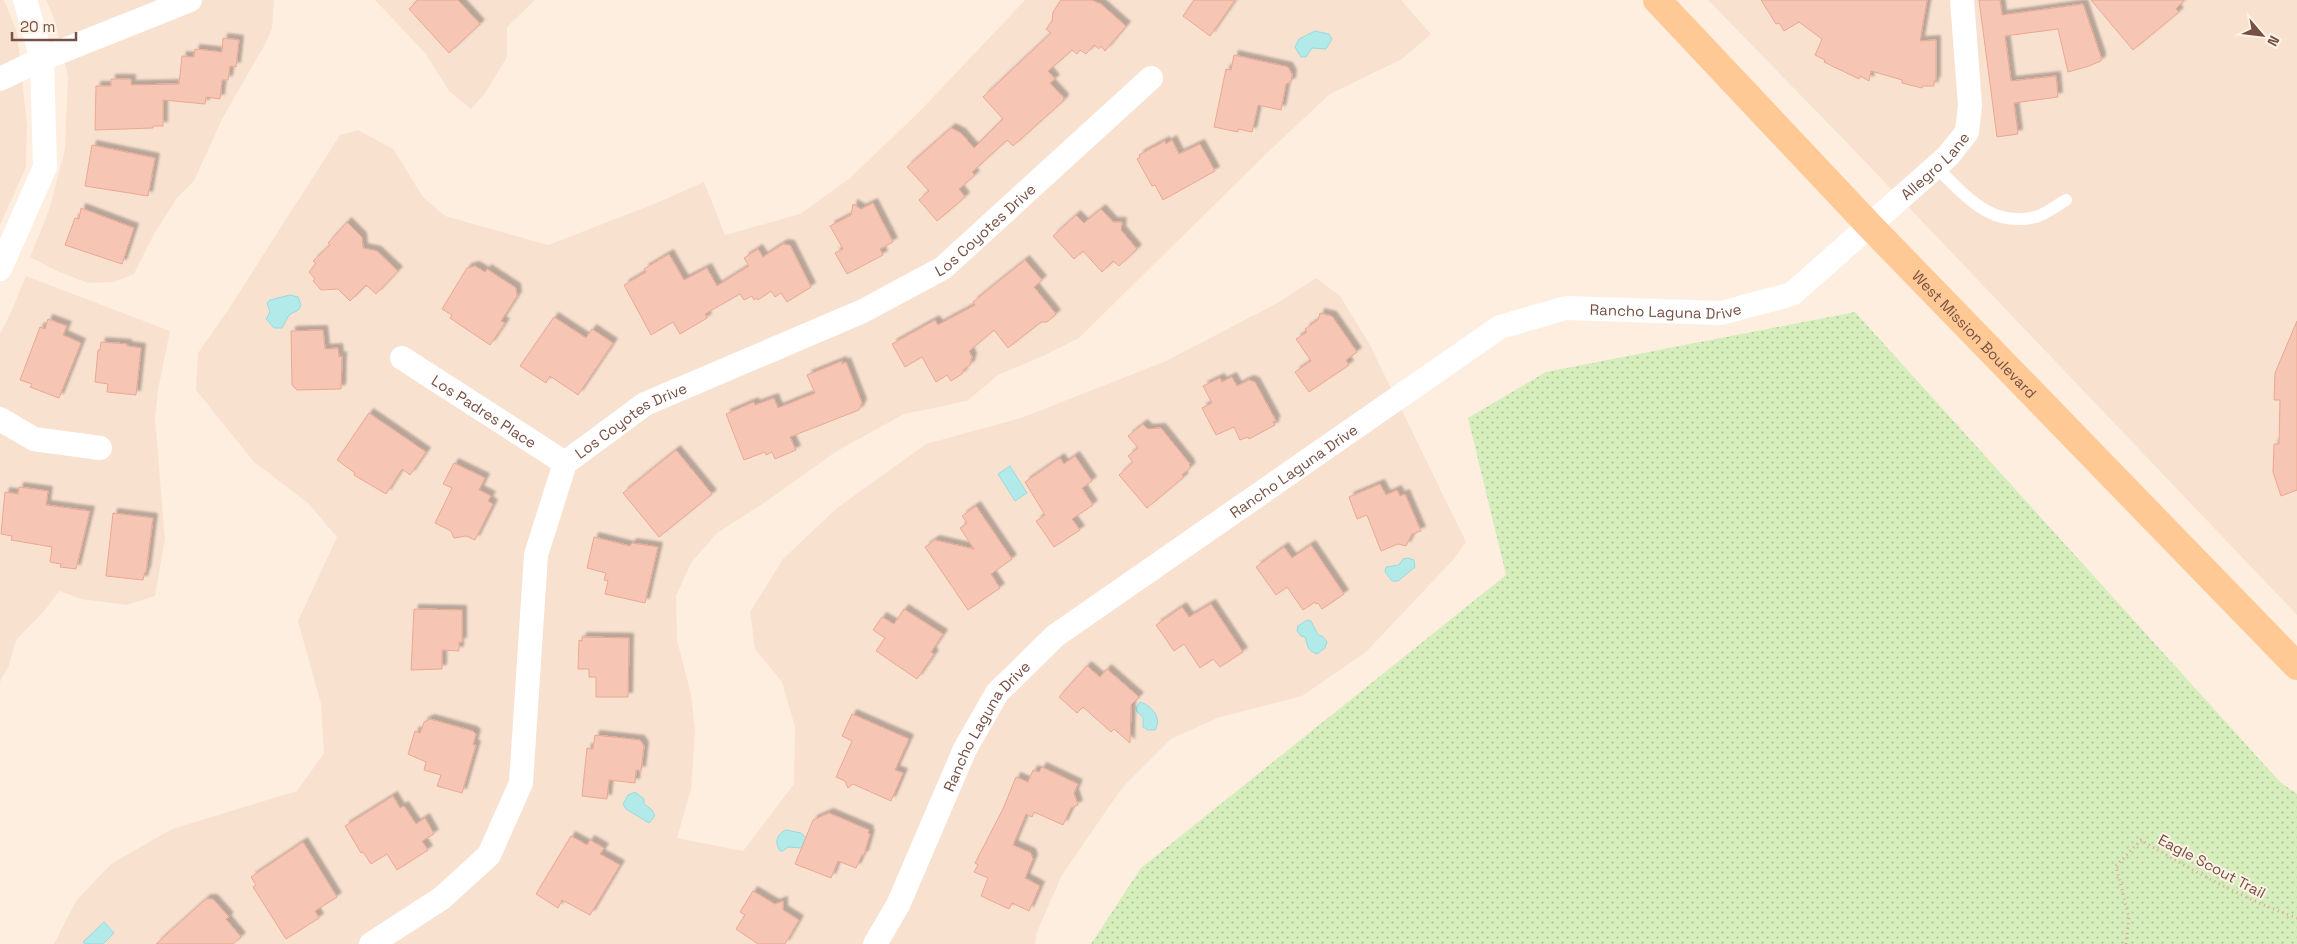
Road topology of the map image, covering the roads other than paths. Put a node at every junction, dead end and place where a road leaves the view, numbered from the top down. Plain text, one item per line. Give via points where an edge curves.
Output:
1 (25, 0) edge
2 (190, 0) edge
3 (1657, 0) edge
4 (1962, 0) edge
5 (42, 58) junction
6 (1151, 78) dead end
7 (0, 80) edge
8 (1936, 167) junction
9 (2066, 200) dead end
10 (1870, 226) junction
11 (0, 269) edge
12 (402, 358) dead end
13 (0, 419) edge
14 (100, 448) dead end
15 (565, 463) junction
16 (2297, 666) edge
17 (371, 944) edge
18 (875, 944) edge

1 - 5 street
2 - 5 street
3 - 10 main road, West Mission Boulevard
4 - 8 street, Allegro Lane via 1970,105 1967,132
5 - 7 street
5 - 11 street via 45,167
6 - 15 street, Los Coyotes Drive via 943,268 863,312 645,404
8 - 9 lane via 1978,208 2008,220 2037,217
8 - 10 street, Allegro Lane
10 - 16 main road, West Mission Boulevard
10 - 18 street, Rancho Laguna Drive via 1792,294 1721,313 1566,308 1500,327 1055,636 996,693 966,749 898,905
12 - 15 street, Los Padres Place
13 - 14 street via 34,439
15 - 17 street, Los Coyotes Drive via 536,555 521,783 489,855 442,898

